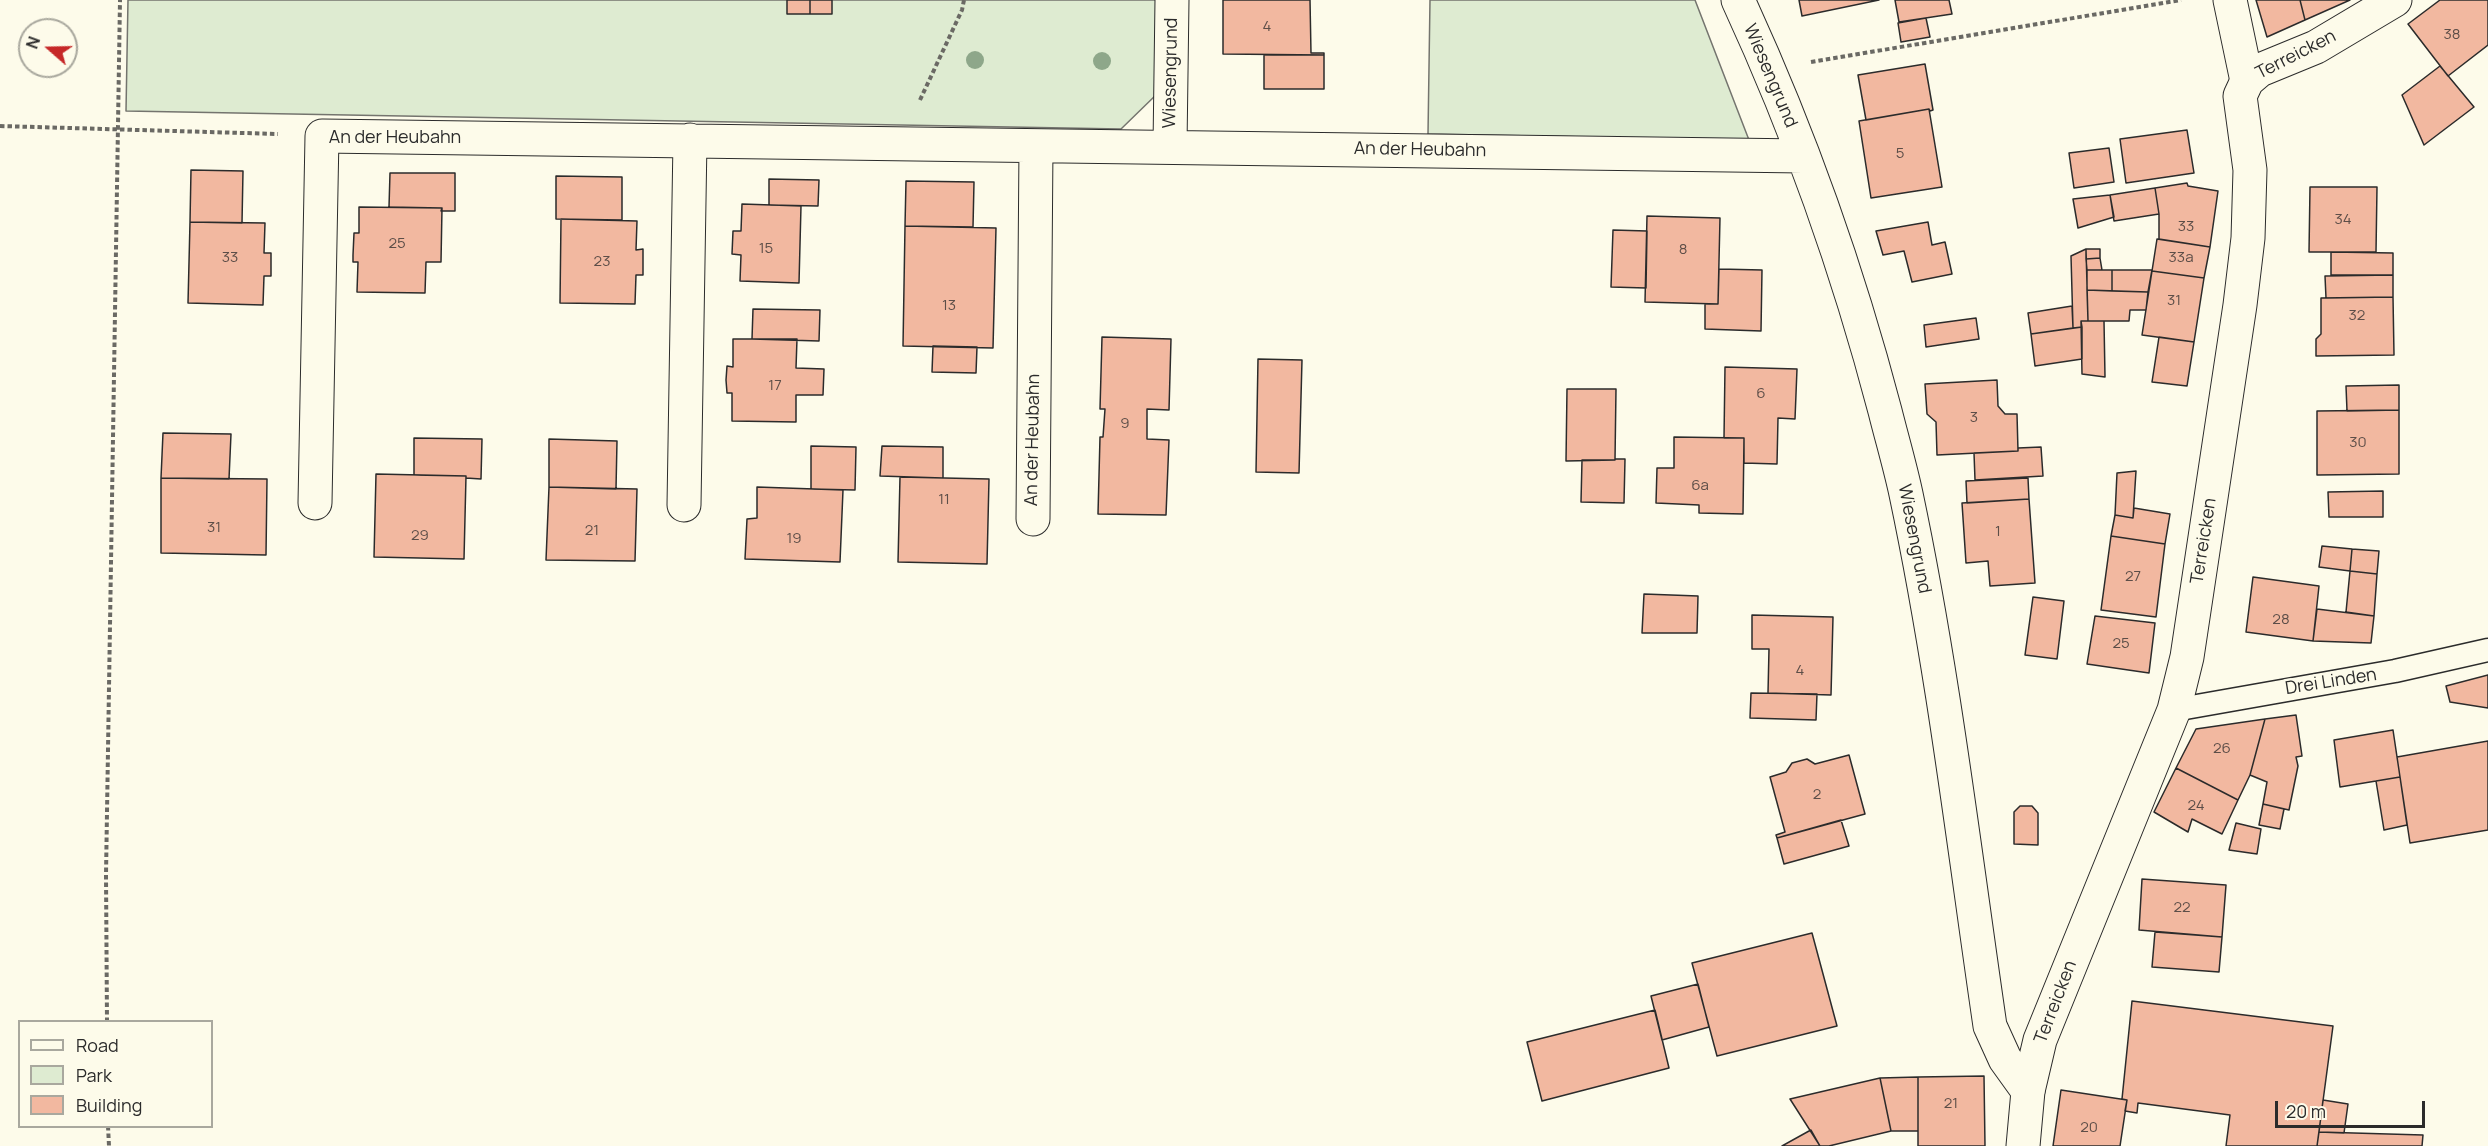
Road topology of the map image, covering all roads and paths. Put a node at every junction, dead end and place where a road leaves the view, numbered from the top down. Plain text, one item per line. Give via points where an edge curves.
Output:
1 (120, 0) edge
2 (964, 0) edge
3 (1172, 0) edge
4 (1738, 0) edge
5 (2181, 0) edge
6 (2230, 0) edge
7 (2395, 0) edge
8 (1769, 69) junction
9 (2247, 81) junction
10 (0, 126) edge
11 (119, 130) junction
12 (322, 136) junction
13 (690, 140) junction
14 (912, 142) junction
15 (1036, 146) junction
16 (1170, 146) junction
17 (1803, 156) junction
18 (315, 503) dead end
19 (684, 504) dead end
20 (1033, 519) dead end
21 (2488, 650) edge
22 (2174, 710) junction
23 (107, 1020) edge
24 (2028, 1091) junction
25 (108, 1128) edge
26 (109, 1146) edge
27 (2023, 1146) edge

1 - 11 path
2 - 14 path via 921,94
3 - 16 street, Wiesengrund
4 - 8 street, Wiesengrund
5 - 8 path
6 - 9 street
7 - 9 street, Terreicken via 2316,47 2260,70
8 - 17 street, Wiesengrund
9 - 22 street, Terreicken via 2240,96 2250,170 2242,283 2187,657
10 - 11 path
11 - 12 path
11 - 23 path
12 - 13 street, An der Heubahn
12 - 18 street, An der Heubahn
13 - 14 street, An der Heubahn
13 - 19 street
14 - 15 street, An der Heubahn
15 - 16 street, An der Heubahn
15 - 20 street, An der Heubahn
16 - 17 street, An der Heubahn
17 - 24 street, Wiesengrund via 1862,324 1906,492 1932,629 1990,1026 2005,1059
21 - 22 lane, Drei Linden via 2395,671
22 - 24 street, Terreicken via 2040,1040
24 - 27 street, Terreicken
25 - 26 path

